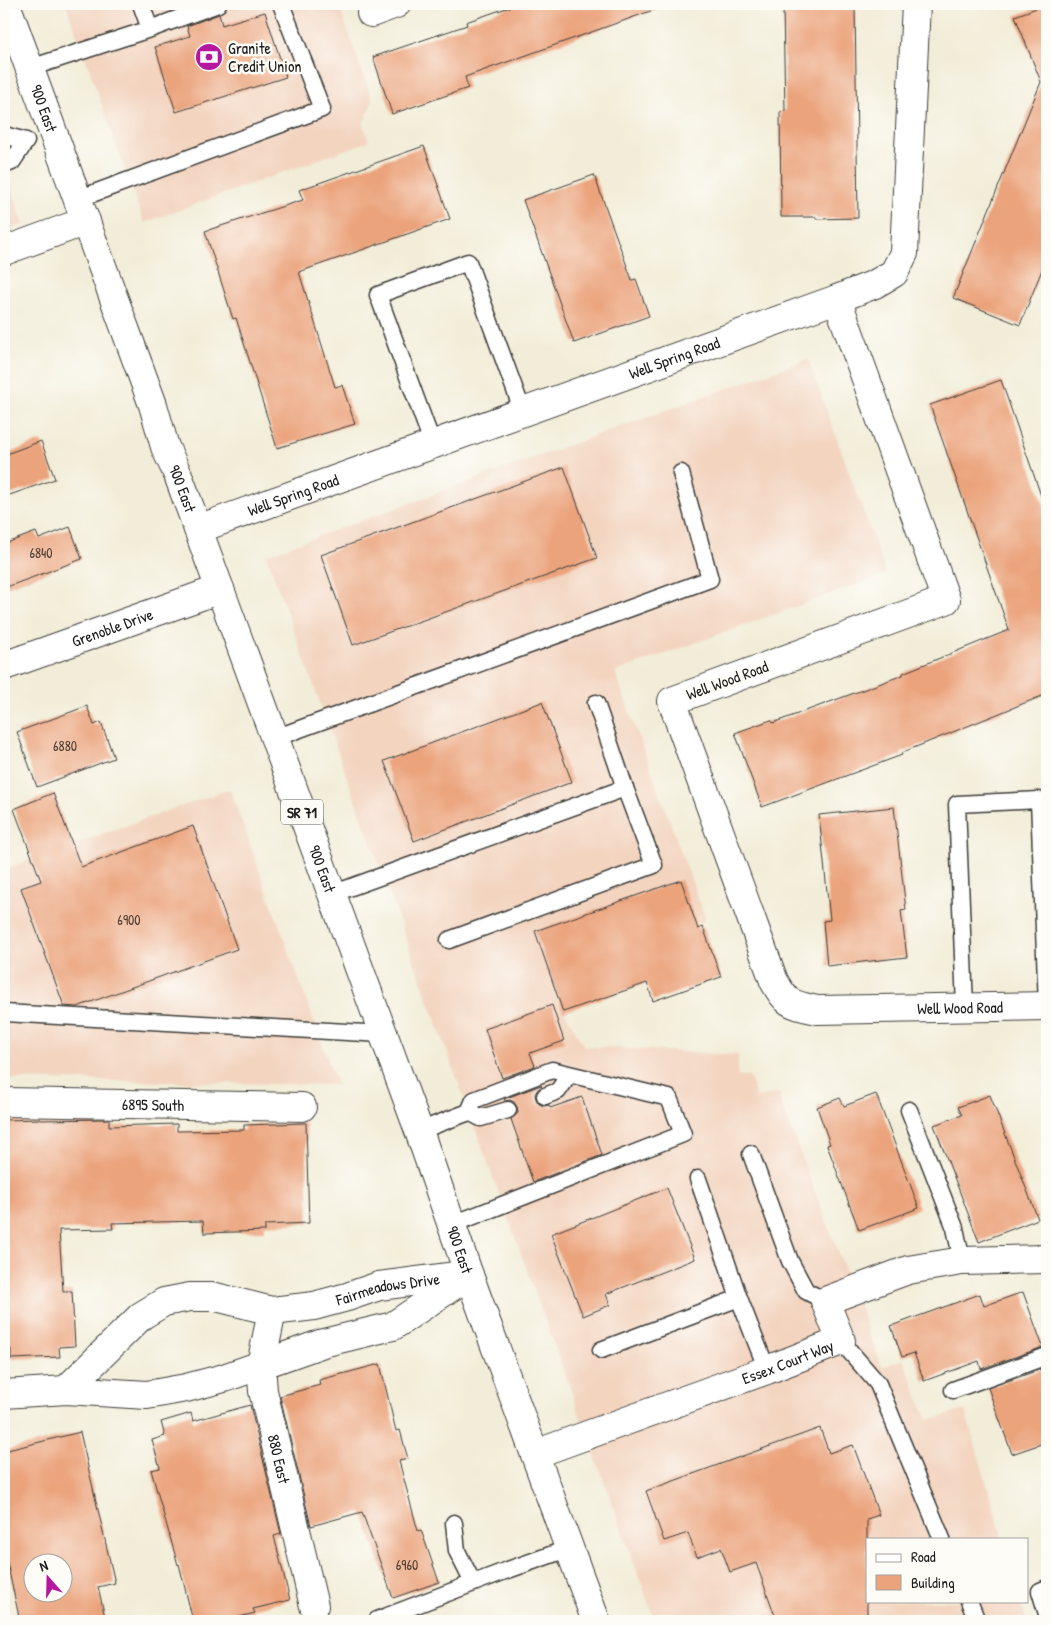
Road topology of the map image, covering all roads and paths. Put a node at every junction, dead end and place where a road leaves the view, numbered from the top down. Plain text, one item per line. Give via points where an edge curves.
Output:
1 (6, 4) edge
2 (141, 4) edge
3 (218, 4) edge
4 (281, 4) edge
5 (396, 4) edge
6 (916, 4) edge
7 (371, 13) dead end
8 (150, 29) junction
9 (30, 68) junction
10 (52, 129) junction
11 (4, 135) edge
12 (26, 140) junction
13 (4, 165) edge
14 (82, 210) junction
15 (4, 251) edge
16 (837, 299) junction
17 (523, 412) junction
18 (433, 445) junction
19 (680, 473) dead end
20 (198, 529) junction
21 (220, 589) junction
22 (4, 666) edge
23 (596, 703) dead end
24 (275, 738) junction
25 (625, 788) junction
26 (332, 894) junction
27 (449, 940) dead end
28 (1047, 1006) edge
29 (965, 1007) junction
30 (4, 1014) edge
31 (383, 1034) junction
32 (569, 1075) junction
33 (545, 1096) dead end
34 (4, 1102) edge
35 (302, 1107) dead end
36 (508, 1110) dead end
37 (908, 1110) dead end
38 (469, 1112) junction
39 (419, 1131) junction
40 (751, 1154) dead end
41 (698, 1179) dead end
42 (451, 1225) junction
43 (1047, 1259) edge
44 (962, 1262) junction
45 (469, 1275) junction
46 (738, 1298) junction
47 (825, 1300) junction
48 (272, 1311) junction
49 (840, 1341) junction
50 (601, 1350) dead end
51 (1047, 1356) edge
52 (262, 1365) junction
53 (767, 1370) junction
54 (66, 1390) junction
55 (953, 1390) dead end
56 (4, 1394) edge
57 (535, 1454) junction
58 (454, 1523) dead end
59 (942, 1538) edge
60 (570, 1548) junction
61 (474, 1583) junction
62 (1047, 1588) edge
63 (969, 1602) edge
64 (314, 1606) dead end
65 (1047, 1614) edge
66 (378, 1621) edge
67 (596, 1621) edge
68 (977, 1621) edge

1 - 9 street, 900 East / SR 71
2 - 8 lane
3 - 8 lane
4 - 14 lane via 322,109
5 - 7 street
6 - 16 street, Well Spring Road via 904,253 894,273
8 - 9 lane
9 - 10 street, 900 East / SR 71
10 - 12 lane
10 - 14 street, 900 East / SR 71
11 - 12 lane
12 - 13 lane via 12,162
14 - 15 street
14 - 20 street, 900 East / SR 71 via 153,405 165,447
16 - 17 street, Well Spring Road
16 - 29 street, Well Wood Road via 946,600 672,701 774,981 782,995 791,1004 817,1010
17 - 18 street, Well Spring Road
17 - 18 lane via 468,262 378,295
18 - 20 street, Well Spring Road
19 - 24 lane via 710,579
20 - 21 street, 900 East / SR 71
21 - 22 street, Grenoble Drive
21 - 24 street, 900 East / SR 71
23 - 25 lane
24 - 26 street, 900 East / SR 71
25 - 26 lane
25 - 27 lane via 654,865
26 - 31 street, 900 East / SR 71
28 - 29 street, Well Wood Road
28 - 29 lane via 1039,800 957,804
30 - 31 lane
31 - 39 street, 900 East / SR 71
32 - 33 lane via 558,1091
32 - 38 lane via 552,1070 474,1100
32 - 42 lane via 670,1098 683,1134
34 - 35 street, 6895 South
36 - 38 lane via 481,1118
37 - 44 lane via 955,1228
38 - 39 lane
39 - 42 street, 900 East / SR 71
40 - 47 lane via 790,1261 806,1291
41 - 46 lane
42 - 45 street, 900 East / SR 71
43 - 44 street
44 - 47 street via 908,1270
45 - 48 street, Fairmeadows Drive via 379,1286 314,1306
45 - 52 street, Fairmeadows Drive via 393,1326 323,1343
45 - 57 street, 900 East / SR 71
46 - 50 lane
46 - 53 lane
47 - 49 street, Essex Court Way
48 - 52 street, 880 East
48 - 54 street, Fairmeadows Drive via 216,1297 164,1302 141,1316
49 - 53 street, Essex Court Way
49 - 59 lane via 878,1384
51 - 55 lane
52 - 54 street, Fairmeadows Drive via 186,1388 147,1395
52 - 64 street, 880 East via 263,1391
53 - 57 street, Essex Court Way
54 - 56 street, Fairmeadows Drive
57 - 60 street, 900 East / SR 71
58 - 61 lane via 457,1551
60 - 61 lane
60 - 67 street, 900 East / SR 71
61 - 66 lane
62 - 65 lane via 1040,1591
63 - 68 lane

